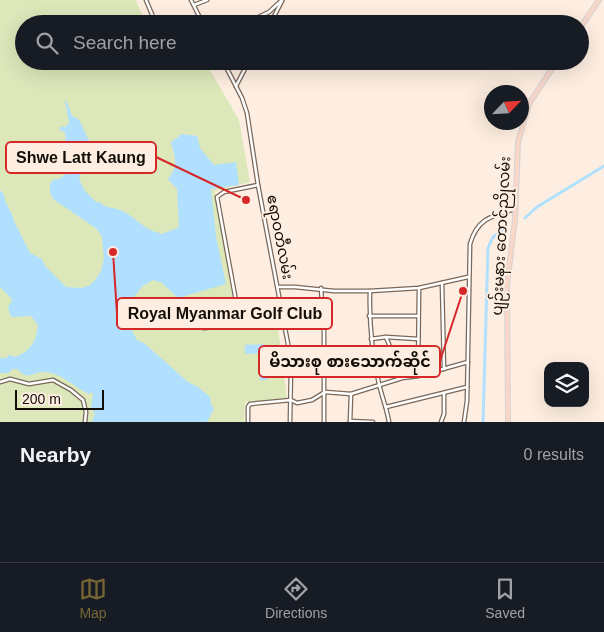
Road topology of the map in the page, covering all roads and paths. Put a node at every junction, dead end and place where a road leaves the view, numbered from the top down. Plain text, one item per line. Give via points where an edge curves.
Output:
1 (146, 0) edge
2 (191, 0) edge
3 (207, 0) edge
4 (283, 0) edge
5 (600, 0) edge
6 (194, 5) junction
7 (152, 15) edge
8 (199, 15) edge
9 (262, 15) edge
10 (275, 15) edge
11 (589, 15) edge
12 (228, 70) edge
13 (244, 70) edge
14 (552, 70) edge
15 (236, 86) junction
16 (258, 185) junction
17 (515, 209) junction
18 (468, 277) junction
19 (442, 283) junction
20 (278, 287) junction
21 (321, 288) junction
22 (419, 288) junction
23 (370, 291) junction
24 (134, 310) dead end
25 (369, 316) junction
26 (418, 316) junction
27 (283, 317) junction
28 (240, 323) junction
29 (386, 337) junction
30 (371, 339) junction
31 (418, 339) junction
32 (468, 362) junction
33 (444, 369) junction
34 (418, 376) junction
35 (402, 378) junction
36 (0, 382) edge
37 (379, 385) junction
38 (468, 387) junction
39 (325, 392) junction
40 (444, 393) junction
41 (351, 394) junction
42 (291, 400) junction
43 (386, 407) junction
44 (85, 422) edge
45 (248, 422) edge
46 (290, 422) edge
47 (324, 422) edge
48 (350, 422) edge
49 (373, 422) edge
50 (388, 422) edge
51 (441, 422) edge
52 (464, 422) edge
53 (508, 422) edge

1 - 7 street
2 - 6 street
3 - 6 street
4 - 9 street
4 - 10 street
5 - 11 main road
6 - 8 street
12 - 15 street, ဧရာဝတီလမ်း
13 - 15 street
14 - 17 main road, ပျဉ်းမနား တောင်ညိုလမ်း via 529,104 523,123 518,142
15 - 16 street, ဧရာဝတီလမ်း via 247,113
16 - 20 street, ဧရာဝတီလမ်း
16 - 28 street via 224,192 217,197
17 - 18 street via 481,222 473,232
17 - 53 main road, ပျဉ်းမနား တောင်ညိုလမ်း via 508,286
18 - 19 street
18 - 32 street
19 - 22 street
19 - 33 street
20 - 21 street
20 - 27 street, ဧရာဝတီလမ်း
21 - 23 street
21 - 39 street
22 - 23 street
22 - 26 street
23 - 25 street
24 - 28 street via 196,327
25 - 26 street
25 - 30 street
26 - 31 street
27 - 28 street
27 - 42 street, ဧရာဝတီလမ်း via 291,368
29 - 30 street
29 - 31 street
29 - 35 street
30 - 37 street
31 - 34 street
32 - 33 street
32 - 38 street
33 - 34 street
34 - 35 street
35 - 37 street
36 - 44 street via 10,379 30,384 53,380 83,400
37 - 41 street
37 - 43 street
38 - 40 street
38 - 52 street
39 - 41 street
39 - 42 street via 305,402
39 - 47 street
40 - 43 street
40 - 51 street
41 - 48 street
42 - 45 street via 250,404
42 - 46 street, ဧရာဝတီလမ်း
43 - 50 street
48 - 49 street

